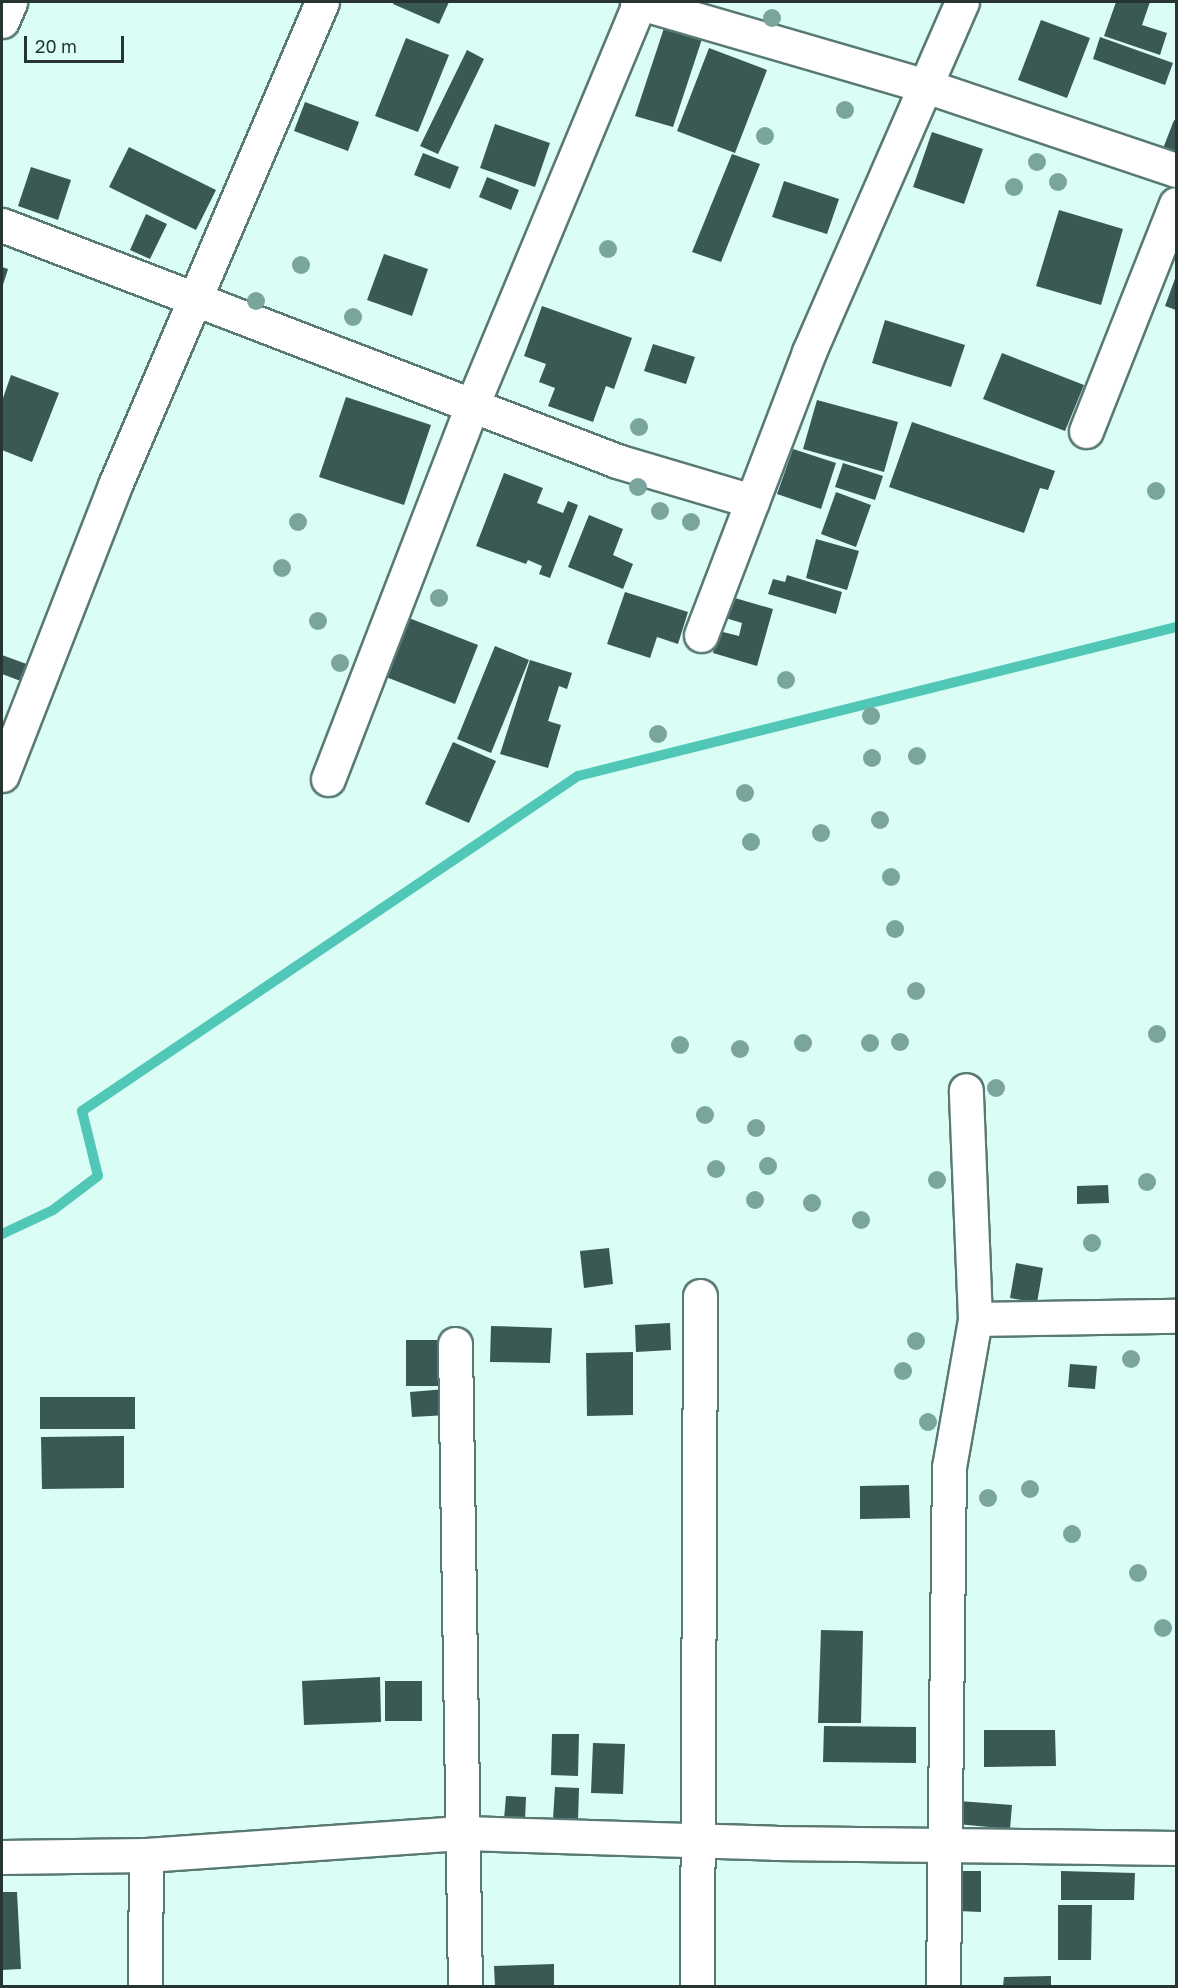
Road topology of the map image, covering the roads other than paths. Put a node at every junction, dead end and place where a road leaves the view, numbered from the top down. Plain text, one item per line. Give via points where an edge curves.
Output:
1 (10, 2) edge
2 (322, 2) edge
3 (639, 2) edge
4 (962, 2) edge
5 (2, 21) edge
6 (926, 86) junction
7 (1176, 170) edge
8 (1176, 204) edge
9 (2, 225) edge
10 (194, 299) junction
11 (473, 403) junction
12 (1086, 431) dead end
13 (752, 501) junction
14 (700, 635) dead end
15 (2, 775) edge
16 (328, 779) dead end
17 (966, 1090) dead end
18 (700, 1296) dead end
19 (1176, 1316) edge
20 (975, 1319) junction
21 (455, 1344) dead end
22 (464, 1833) junction
23 (698, 1840) junction
24 (947, 1846) junction
25 (1176, 1848) edge
26 (146, 1856) junction
27 (2, 1857) edge
28 (145, 1986) edge
29 (465, 1986) edge
30 (697, 1986) edge
31 (943, 1986) edge

1 - 5 street
2 - 10 street
3 - 6 street
3 - 11 street
4 - 6 street
6 - 7 street
6 - 13 street via 808,352
8 - 12 street
9 - 10 street
10 - 11 street
10 - 15 street via 115,485
11 - 13 street via 617,461
11 - 16 street
13 - 14 street
17 - 20 street
18 - 23 street
19 - 20 street
20 - 24 street via 949,1467
21 - 22 street
22 - 23 street
22 - 26 street
22 - 29 street
23 - 24 street
23 - 30 street
24 - 25 street
24 - 31 street
26 - 27 street
26 - 28 street

